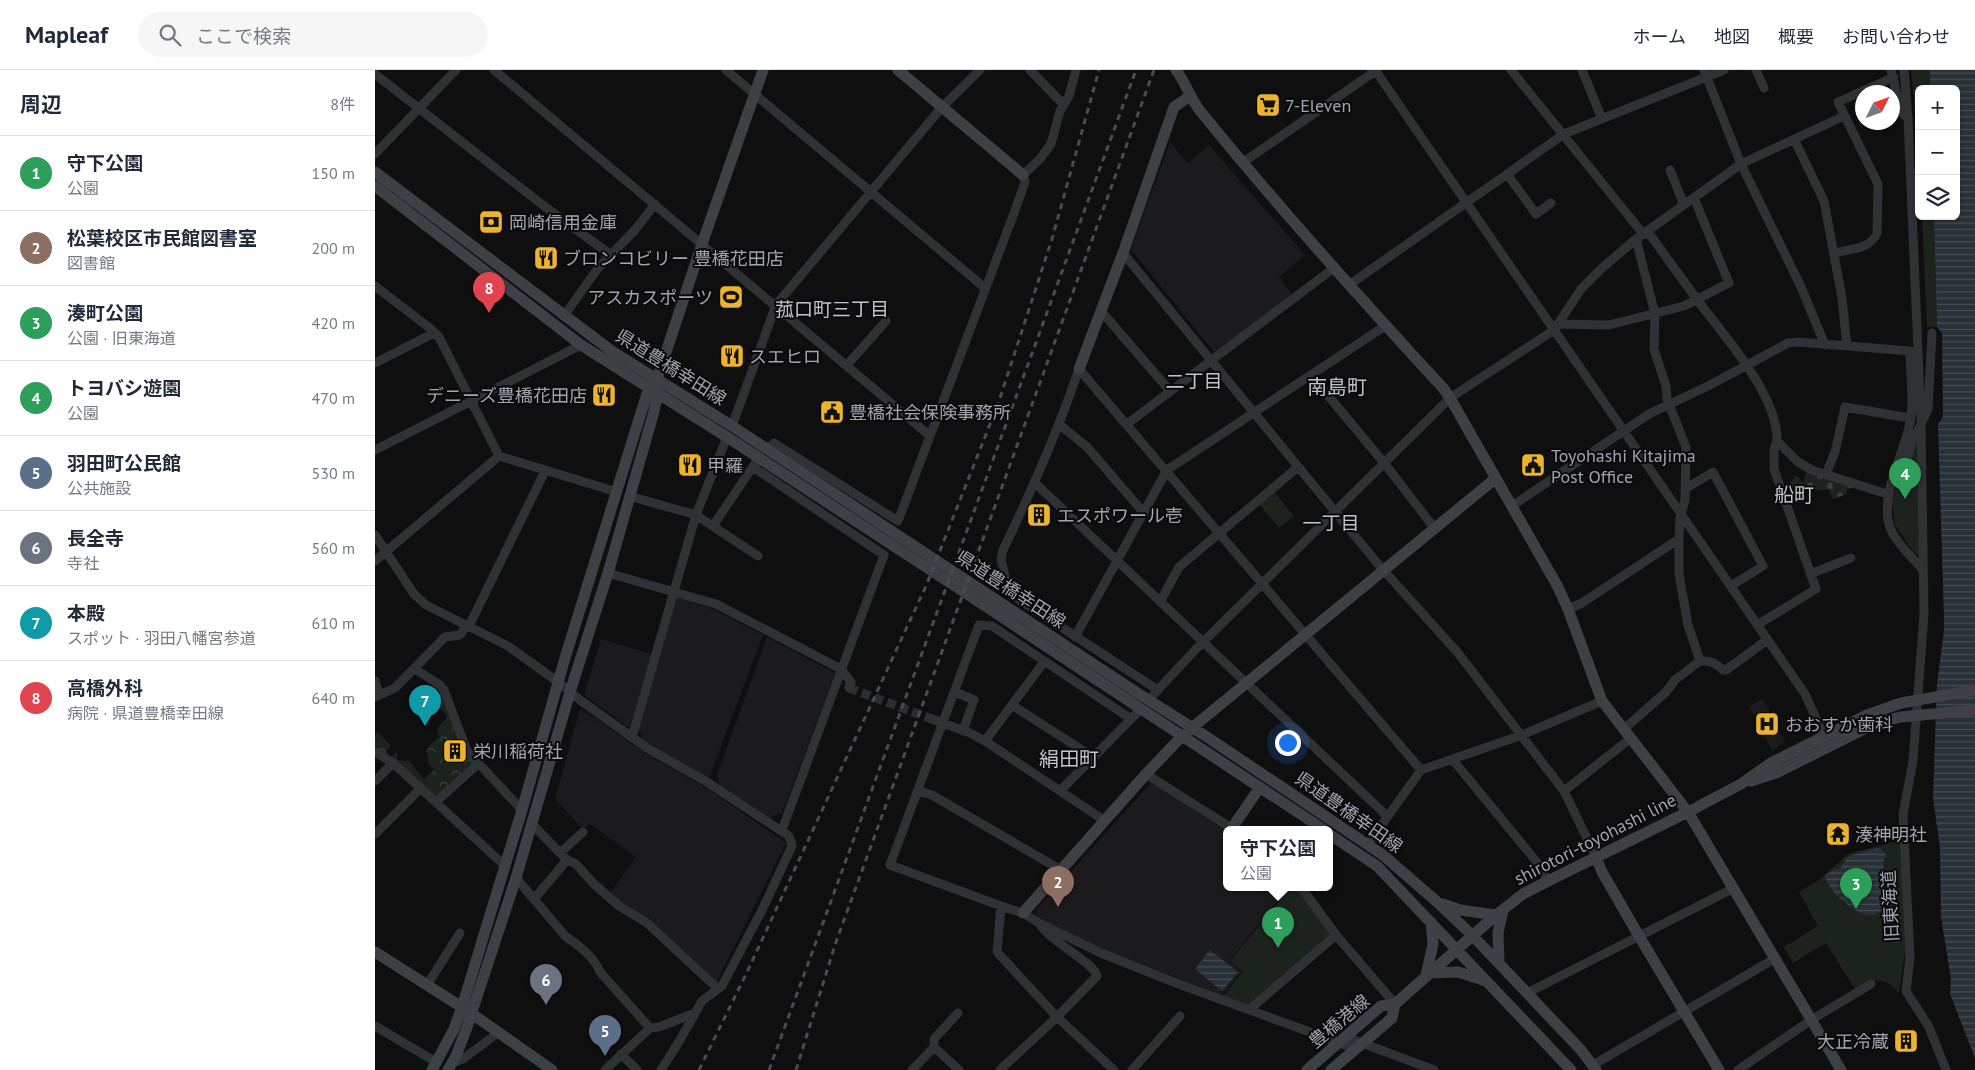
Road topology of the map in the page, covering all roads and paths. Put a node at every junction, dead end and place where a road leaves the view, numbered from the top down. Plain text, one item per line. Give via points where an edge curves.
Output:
1 (456, 70) edge
2 (494, 70) edge
3 (726, 70) edge
4 (763, 70) edge
5 (898, 70) edge
6 (980, 70) edge
7 (1030, 70) edge
8 (1076, 70) edge
9 (1176, 70) edge
10 (1376, 70) edge
11 (1511, 70) edge
12 (1582, 70) edge
13 (1724, 70) edge
14 (1756, 70) edge
15 (1904, 70) edge
16 (375, 74) edge
17 (1705, 74) edge
18 (1892, 74) edge
19 (1764, 88) dead end
20 (754, 94) junction
21 (1190, 96) junction
22 (1064, 105) junction
23 (942, 106) junction
24 (420, 108) junction
25 (1844, 116) junction
26 (1908, 118) junction
27 (1602, 119) junction
28 (1564, 134) junction
29 (1794, 139) junction
30 (375, 154) edge
31 (1242, 163) junction
32 (1741, 164) junction
33 (1670, 170) dead end
34 (375, 172) edge
35 (1507, 174) junction
36 (1023, 175) junction
37 (375, 186) edge
38 (871, 191) junction
39 (1694, 198) junction
40 (1467, 203) junction
41 (1551, 203) dead end
42 (655, 204) junction
43 (1684, 205) junction
44 (1646, 233) junction
45 (1636, 240) junction
46 (702, 244) junction
47 (1123, 253) junction
48 (1835, 253) junction
49 (611, 255) junction
50 (1334, 268) junction
51 (1349, 285) junction
52 (375, 286) edge
53 (985, 288) junction
54 (1697, 300) junction
55 (776, 305) junction
56 (1101, 310) junction
57 (1655, 314) junction
58 (564, 316) junction
59 (886, 321) dead end
60 (1385, 326) junction
61 (1556, 327) junction
62 (435, 333) junction
63 (1932, 333) dead end
64 (581, 345) junction
65 (1825, 345) junction
66 (1847, 346) junction
67 (1212, 360) junction
68 (375, 363) edge
69 (847, 365) junction
70 (1746, 366) junction
71 (1079, 369) junction
72 (1311, 375) junction
73 (657, 379) junction
74 (653, 390) junction
75 (1170, 391) junction
76 (1450, 398) junction
77 (471, 402) junction
78 (1668, 404) junction
79 (1254, 413) junction
80 (1910, 418) junction
81 (1921, 421) junction
82 (1127, 424) junction
83 (1060, 425) junction
84 (1623, 430) junction
85 (729, 432) junction
86 (929, 435) junction
87 (1777, 441) junction
88 (375, 450) edge
89 (499, 456) junction
90 (759, 458) junction
91 (1385, 464) junction
92 (1298, 467) junction
93 (1167, 470) junction
94 (545, 471) junction
95 (1825, 474) junction
96 (1496, 478) junction
97 (1893, 480) junction
98 (1035, 483) junction
99 (1685, 489) junction
100 (617, 492) junction
101 (1887, 494) junction
102 (629, 496) junction
103 (1512, 506) junction
104 (1336, 512) junction
105 (1144, 513) junction
106 (696, 515) junction
107 (1681, 515) junction
108 (713, 526) junction
109 (1435, 529) junction
110 (1220, 534) junction
111 (375, 535) edge
112 (1679, 539) junction
113 (385, 552) junction
114 (758, 556) dead end
115 (1851, 558) dead end
116 (375, 561) edge
117 (1117, 561) junction
118 (1922, 569) junction
119 (1384, 571) junction
120 (608, 573) junction
121 (1810, 574) junction
122 (1263, 584) junction
123 (1731, 586) junction
124 (674, 591) junction
125 (1160, 602) junction
126 (1568, 609) junction
127 (1757, 625) junction
128 (469, 626) junction
129 (1306, 635) junction
130 (1075, 637) junction
131 (1767, 640) junction
132 (1203, 644) junction
133 (1700, 661) junction
134 (1045, 662) junction
135 (415, 669) junction
136 (841, 669) junction
137 (375, 681) edge
138 (558, 682) junction
139 (1247, 684) junction
140 (849, 688) dead end
141 (1158, 690) junction
142 (1975, 690) edge
143 (569, 692) junction
144 (955, 692) junction
145 (377, 696) edge
146 (1919, 700) junction
147 (1602, 701) junction
148 (1145, 704) junction
149 (1012, 705) junction
150 (1975, 710) edge
151 (1917, 715) junction
152 (932, 719) tunnel mouth
153 (1131, 719) junction
154 (943, 724) junction
155 (1193, 728) junction
156 (963, 731) junction
157 (1627, 733) junction
158 (1522, 735) junction
159 (1182, 736) junction
160 (1824, 736) junction
161 (632, 737) junction
162 (985, 741) junction
163 (379, 754) edge
164 (1093, 757) junction
165 (1453, 760) junction
166 (393, 763) junction
167 (478, 764) junction
168 (375, 765) edge
169 (1421, 770) junction
170 (1146, 774) junction
171 (375, 781) edge
172 (1741, 784) junction
173 (1259, 787) junction
174 (421, 788) junction
175 (919, 791) junction
176 (1060, 791) junction
177 (1564, 791) junction
178 (436, 802) junction
179 (522, 810) junction
180 (1688, 812) junction
181 (1387, 816) junction
182 (1105, 821) junction
183 (532, 824) junction
184 (1228, 826) edge
185 (1235, 826) edge
186 (1318, 826) edge
187 (782, 830) junction
188 (583, 832) dead end
189 (375, 834) edge
190 (1333, 837) edge
191 (1368, 844) junction
192 (560, 853) junction
193 (1596, 858) junction
194 (567, 860) junction
195 (504, 865) junction
196 (1061, 870) junction
197 (516, 878) junction
198 (1547, 881) junction
199 (1732, 889) junction
200 (1304, 891) edge
201 (534, 898) junction
202 (1436, 901) junction
203 (1001, 906) junction
204 (1499, 912) junction
205 (1023, 913) junction
206 (1430, 920) junction
207 (1039, 923) junction
208 (460, 933) dead end
209 (1336, 935) junction
210 (1472, 935) junction
211 (1639, 936) junction
212 (1457, 949) junction
213 (375, 952) edge
214 (1774, 959) junction
215 (1499, 963) junction
216 (1428, 975) junction
217 (1490, 983) junction
218 (1871, 984) dead end
219 (427, 985) junction
220 (718, 989) junction
221 (1527, 994) junction
222 (1395, 1004) junction
223 (467, 1010) junction
224 (1249, 1010) junction
225 (1684, 1012) junction
226 (695, 1013) junction
227 (958, 1013) dead end
228 (1180, 1016) dead end
229 (1057, 1017) junction
230 (1811, 1020) junction
231 (375, 1026) edge
232 (650, 1028) junction
233 (499, 1032) junction
234 (1343, 1040) junction
235 (1359, 1046) junction
236 (934, 1047) junction
237 (621, 1054) junction
238 (434, 1066) edge
239 (450, 1067) edge
240 (1595, 1068) edge
241 (552, 1070) edge
242 (605, 1070) edge
243 (637, 1070) edge
244 (661, 1070) edge
245 (912, 1070) edge
246 (959, 1070) edge
247 (1000, 1070) edge
248 (1114, 1070) edge
249 (1132, 1070) edge
250 (1307, 1070) edge
251 (1331, 1070) edge
252 (1434, 1070) edge
253 (1571, 1070) edge
254 (1719, 1070) edge
255 (1738, 1070) edge
256 (1841, 1070) edge
257 (1946, 1070) edge

1 - 24 street
2 - 42 street
3 - 20 street
4 - 20 street
5 - 23 street
6 - 23 street
7 - 22 street
8 - 22 street
9 - 21 street
10 - 31 street
10 - 40 street
11 - 28 street
12 - 27 street
13 - 17 street
14 - 19 street
15 - 26 street, 旧東海道
16 - 24 street
17 - 27 street
17 - 32 street
18 - 25 street via 1838,102
18 - 26 street via 1901,112
20 - 38 street
20 - 46 street
21 - 31 street
21 - 47 street via 1174,107
22 - 36 street via 1051,144
23 - 36 street
23 - 38 street
24 - 30 street
24 - 49 street
25 - 29 street
25 - 48 street via 1877,184 1877,233 1868,244
26 - 81 street, 旧東海道
27 - 28 street
28 - 35 street
28 - 44 street
29 - 32 street
29 - 48 street via 1824,201
31 - 50 street
32 - 39 street
32 - 65 street
33 - 43 street
34 - 58 street, 県道豊橋幸田線
35 - 40 street
35 - 41 street via 1536,214
36 - 53 street via 1025,182
37 - 64 street, 県道豊橋幸田線
38 - 53 street
38 - 55 street
39 - 43 street
39 - 54 street via 1729,282
40 - 51 street
40 - 61 street
42 - 46 street
42 - 49 street
43 - 44 street
44 - 45 street
44 - 54 street
45 - 57 street
45 - 61 street via 1587,281
46 - 55 street
46 - 73 street
47 - 56 street
47 - 67 street
48 - 66 street
49 - 58 street
50 - 51 street
50 - 67 street
51 - 60 street
52 - 62 street
53 - 86 street
54 - 57 street
54 - 70 street
55 - 69 street
55 - 85 street
56 - 71 street
56 - 75 street
57 - 61 street via 1609,325
57 - 78 street via 1655,348
58 - 73 street, 県道豊橋幸田線
59 - 69 street
60 - 72 street
60 - 76 street
61 - 76 street
61 - 84 street
62 - 68 street
62 - 77 street
63 - 81 street via 1928,409
64 - 74 street, 県道豊橋幸田線
64 - 77 street
65 - 66 street
65 - 70 street via 1787,343
66 - 80 street via 1910,351
67 - 75 street
67 - 79 street
69 - 86 street
70 - 78 street
70 - 87 street via 1772,413
71 - 82 street
71 - 83 street
72 - 79 street
72 - 91 street
73 - 74 street
73 - 85 street, 県道豊橋幸田線
74 - 85 street, 県道豊橋幸田線
74 - 100 street
74 - 102 street
75 - 82 street
76 - 91 street
76 - 96 street
77 - 88 street
77 - 89 street
78 - 84 street
78 - 99 street via 1686,447
79 - 92 street
79 - 93 street
80 - 95 street via 1845,407 1835,452
80 - 97 street
81 - 97 street via 1907,463
81 - 118 street, 旧東海道
82 - 93 street
83 - 98 street
83 - 105 street via 1087,447
84 - 103 street
84 - 107 street
85 - 90 street, 県道豊橋幸田線
85 - 106 street
86 - 90 street via 897,521 773,443
87 - 95 street via 1798,462
87 - 121 street via 1774,469
89 - 94 street
89 - 113 street
90 - 108 street
90 - 136 street via 884,555
90 - 148 street, 県道豊橋幸田線
91 - 104 street
91 - 109 street
92 - 104 street
92 - 110 street
93 - 105 street
93 - 110 street
94 - 100 street
94 - 128 street
95 - 101 street
96 - 103 street
96 - 109 street
97 - 101 street
98 - 117 street
98 - 130 street via 1003,550 1001,559 1009,593
99 - 107 street
99 - 123 street via 1713,472 1763,566
100 - 138 street
101 - 118 street via 1887,513 1892,531
102 - 106 street
102 - 120 street
103 - 126 street
104 - 119 street
104 - 122 street
105 - 117 street
106 - 108 street
106 - 124 street
107 - 112 street
107 - 123 street
108 - 114 street
109 - 119 street
110 - 122 street
110 - 125 street via 1179,567
111 - 113 street
112 - 126 street
112 - 133 street via 1679,574 1688,626
113 - 116 street
113 - 128 street via 414,594 426,605
115 - 121 street
117 - 125 street
117 - 130 street
118 - 146 street, 旧東海道 via 1924,614
119 - 129 street
119 - 158 street via 1458,653
120 - 124 street
120 - 143 street
121 - 127 street via 1816,589
122 - 129 street
122 - 132 street
123 - 127 street
124 - 136 street via 716,604
124 - 161 street
125 - 132 street
126 - 147 street
127 - 131 street
128 - 135 street via 460,635 445,637
128 - 138 street via 508,646
129 - 139 street
129 - 169 street
130 - 141 street
131 - 133 street via 1726,670 1711,662
131 - 160 street via 1805,694
132 - 139 street
132 - 141 street
133 - 157 street via 1680,675
134 - 144 street via 992,626 979,625
134 - 149 street
134 - 153 street
135 - 145 street via 395,688
135 - 167 street via 444,690 467,751
136 - 140 street via 851,682
136 - 187 street
137 - 145 street
138 - 143 street
138 - 179 street
139 - 155 street
139 - 181 street
141 - 148 street
142 - 146 street, shirotori-toyohashi line
143 - 161 street
143 - 183 street
144 - 154 street
144 - 156 street via 974,700
146 - 151 street, 旧東海道
146 - 160 street, shirotori-toyohashi line via 1883,708
147 - 157 street
147 - 158 street
148 - 153 street
148 - 155 street, 県道豊橋幸田線
148 - 159 street, 県道豊橋幸田線
149 - 162 street
149 - 164 street
150 - 151 street, shirotori-toyohashi line
151 - 172 street, shirotori-toyohashi line via 1876,723 1776,773
151 - 257 street, 旧東海道 via 1903,814 1910,958 1906,990 1929,1027
152 - 154 street
153 - 164 street
154 - 156 street
154 - 175 street
155 - 159 street
155 - 191 street, 県道豊橋幸田線
156 - 162 street
157 - 177 street
157 - 180 street
158 - 165 street
158 - 177 street
159 - 170 street
159 - 173 street, 県道豊橋幸田線
160 - 172 street, shirotori-toyohashi line via 1771,763
161 - 187 street
162 - 176 street
163 - 166 street
163 - 168 street
164 - 176 street
165 - 169 street
165 - 198 street via 1540,866
166 - 171 street
166 - 174 street
167 - 178 street
167 - 179 street
169 - 181 street
170 - 182 street
170 - 184 street
172 - 180 street, shirotori-toyohashi line
173 - 185 street
173 - 186 street, 県道豊橋幸田線
174 - 178 street
174 - 189 street
175 - 196 street via 932,795
175 - 203 street via 890,865
176 - 182 street
177 - 193 street
178 - 195 street
179 - 195 street
180 - 193 street, shirotori-toyohashi line
180 - 199 street
181 - 191 street
182 - 196 street
183 - 192 street
183 - 197 street
187 - 220 street via 789,836 792,846 762,910
188 - 192 street
190 - 206 street, 県道豊橋幸田線 via 1377,866
191 - 202 street, 県道豊橋幸田線
192 - 194 street
193 - 198 street, shirotori-toyohashi line
193 - 211 street
194 - 201 street
194 - 220 street via 576,864 619,906 647,924
195 - 223 street
196 - 205 street
197 - 201 street
197 - 223 street
198 - 204 street, shirotori-toyohashi line
199 - 211 street
199 - 214 street
200 - 209 street
201 - 232 street
202 - 204 street via 1460,910
202 - 210 street, 県道豊橋幸田線
203 - 205 street
203 - 229 street via 997,952
204 - 210 street, shirotori-toyohashi line
204 - 215 street
205 - 207 street
206 - 212 street, 県道豊橋幸田線
206 - 216 street via 1433,944
207 - 224 street via 1101,953
207 - 229 street via 1044,932 1097,973 1095,980
208 - 219 street
209 - 222 street
209 - 224 street
210 - 212 street, 豊橋港線
210 - 215 street, 県道豊橋幸田線
211 - 221 street
211 - 225 street
212 - 216 street, 豊橋港線
212 - 217 street, 県道豊橋幸田線
213 - 219 street
214 - 225 street
214 - 230 street
215 - 221 street, 県道豊橋幸田線
216 - 217 street via 1458,972
216 - 222 street, 豊橋港線
217 - 253 street, 県道豊橋幸田線
218 - 230 street
219 - 223 street
220 - 226 street via 702,1001
221 - 240 street, 県道豊橋幸田線
222 - 234 street, 豊橋港線 via 1381,1006
222 - 235 street, 豊橋港線 via 1392,1018
223 - 233 street
223 - 238 street
223 - 239 street
224 - 234 street
225 - 240 street
225 - 254 street
226 - 232 street
226 - 244 street
227 - 236 street via 934,1039
228 - 249 street
229 - 247 street
229 - 248 street
230 - 255 street
230 - 256 street
231 - 238 street
232 - 237 street
233 - 239 street
233 - 241 street
234 - 235 street
234 - 250 street, 豊橋港線
235 - 251 street, 豊橋港線
235 - 252 street
236 - 245 street
236 - 246 street
237 - 242 street
237 - 243 street

